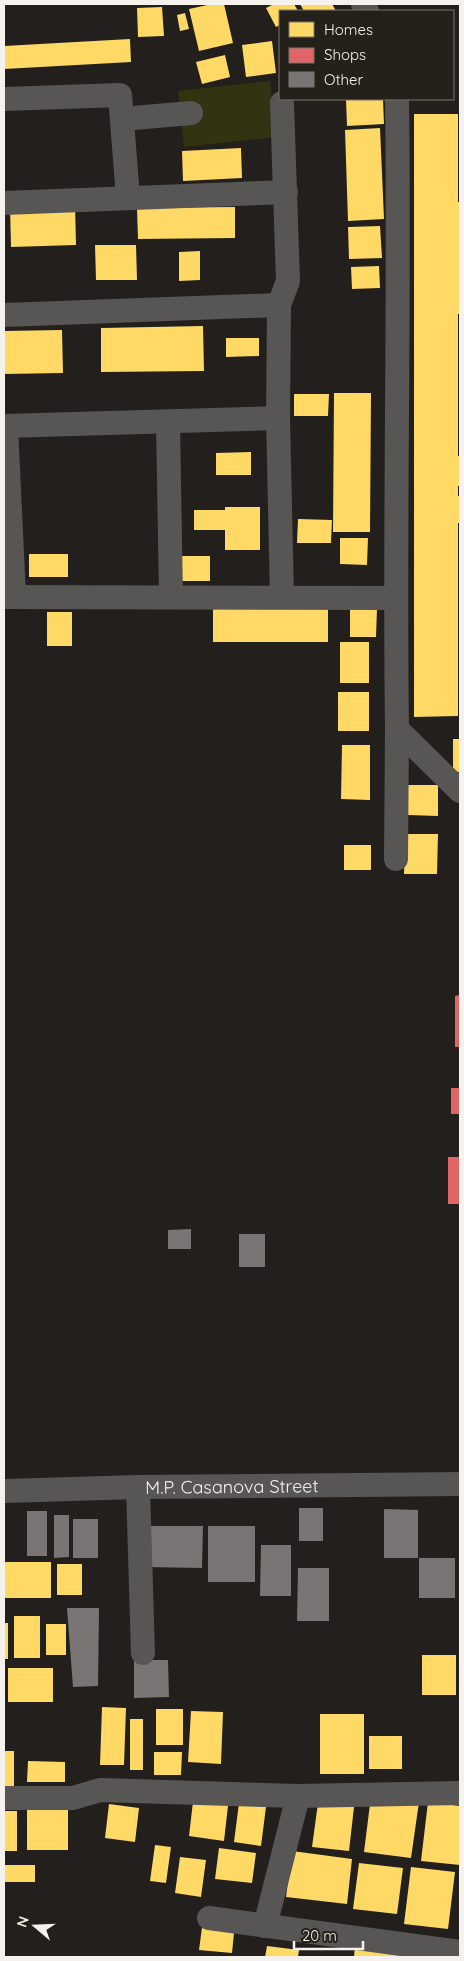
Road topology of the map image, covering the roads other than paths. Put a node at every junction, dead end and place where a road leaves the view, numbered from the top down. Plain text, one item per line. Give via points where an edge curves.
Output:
1 (4, 100) edge
2 (396, 100) edge
3 (282, 103) dead end
4 (191, 113) dead end
5 (122, 119) junction
6 (286, 192) junction
7 (128, 198) junction
8 (4, 204) edge
9 (279, 305) junction
10 (4, 315) edge
11 (278, 418) junction
12 (168, 422) junction
13 (5, 426) edge
14 (9, 596) edge
15 (171, 597) junction
16 (282, 597) junction
17 (395, 598) junction
18 (397, 729) junction
19 (460, 791) edge
20 (396, 859) dead end
21 (460, 1484) edge
22 (138, 1487) junction
23 (4, 1491) edge
24 (142, 1653) dead end
25 (460, 1793) edge
26 (298, 1796) junction
27 (4, 1798) edge
28 (209, 1918) dead end
29 (265, 1926) junction
30 (460, 1952) edge

1 - 5 street via 120,95
2 - 17 street
3 - 6 street
4 - 5 street
5 - 7 street
6 - 7 street
6 - 9 street via 288,281
7 - 8 street
9 - 10 street
9 - 11 street
11 - 12 street
11 - 16 street
12 - 13 street
12 - 15 street
13 - 14 street
14 - 15 street
15 - 16 street
16 - 17 street
17 - 18 street
18 - 19 street
18 - 20 street
21 - 22 street, M.P. Casanova Street
22 - 23 street, M.P. Casanova Street
22 - 24 street
25 - 26 street
26 - 27 street via 100,1790 73,1798
26 - 29 street
28 - 29 street
29 - 30 street

